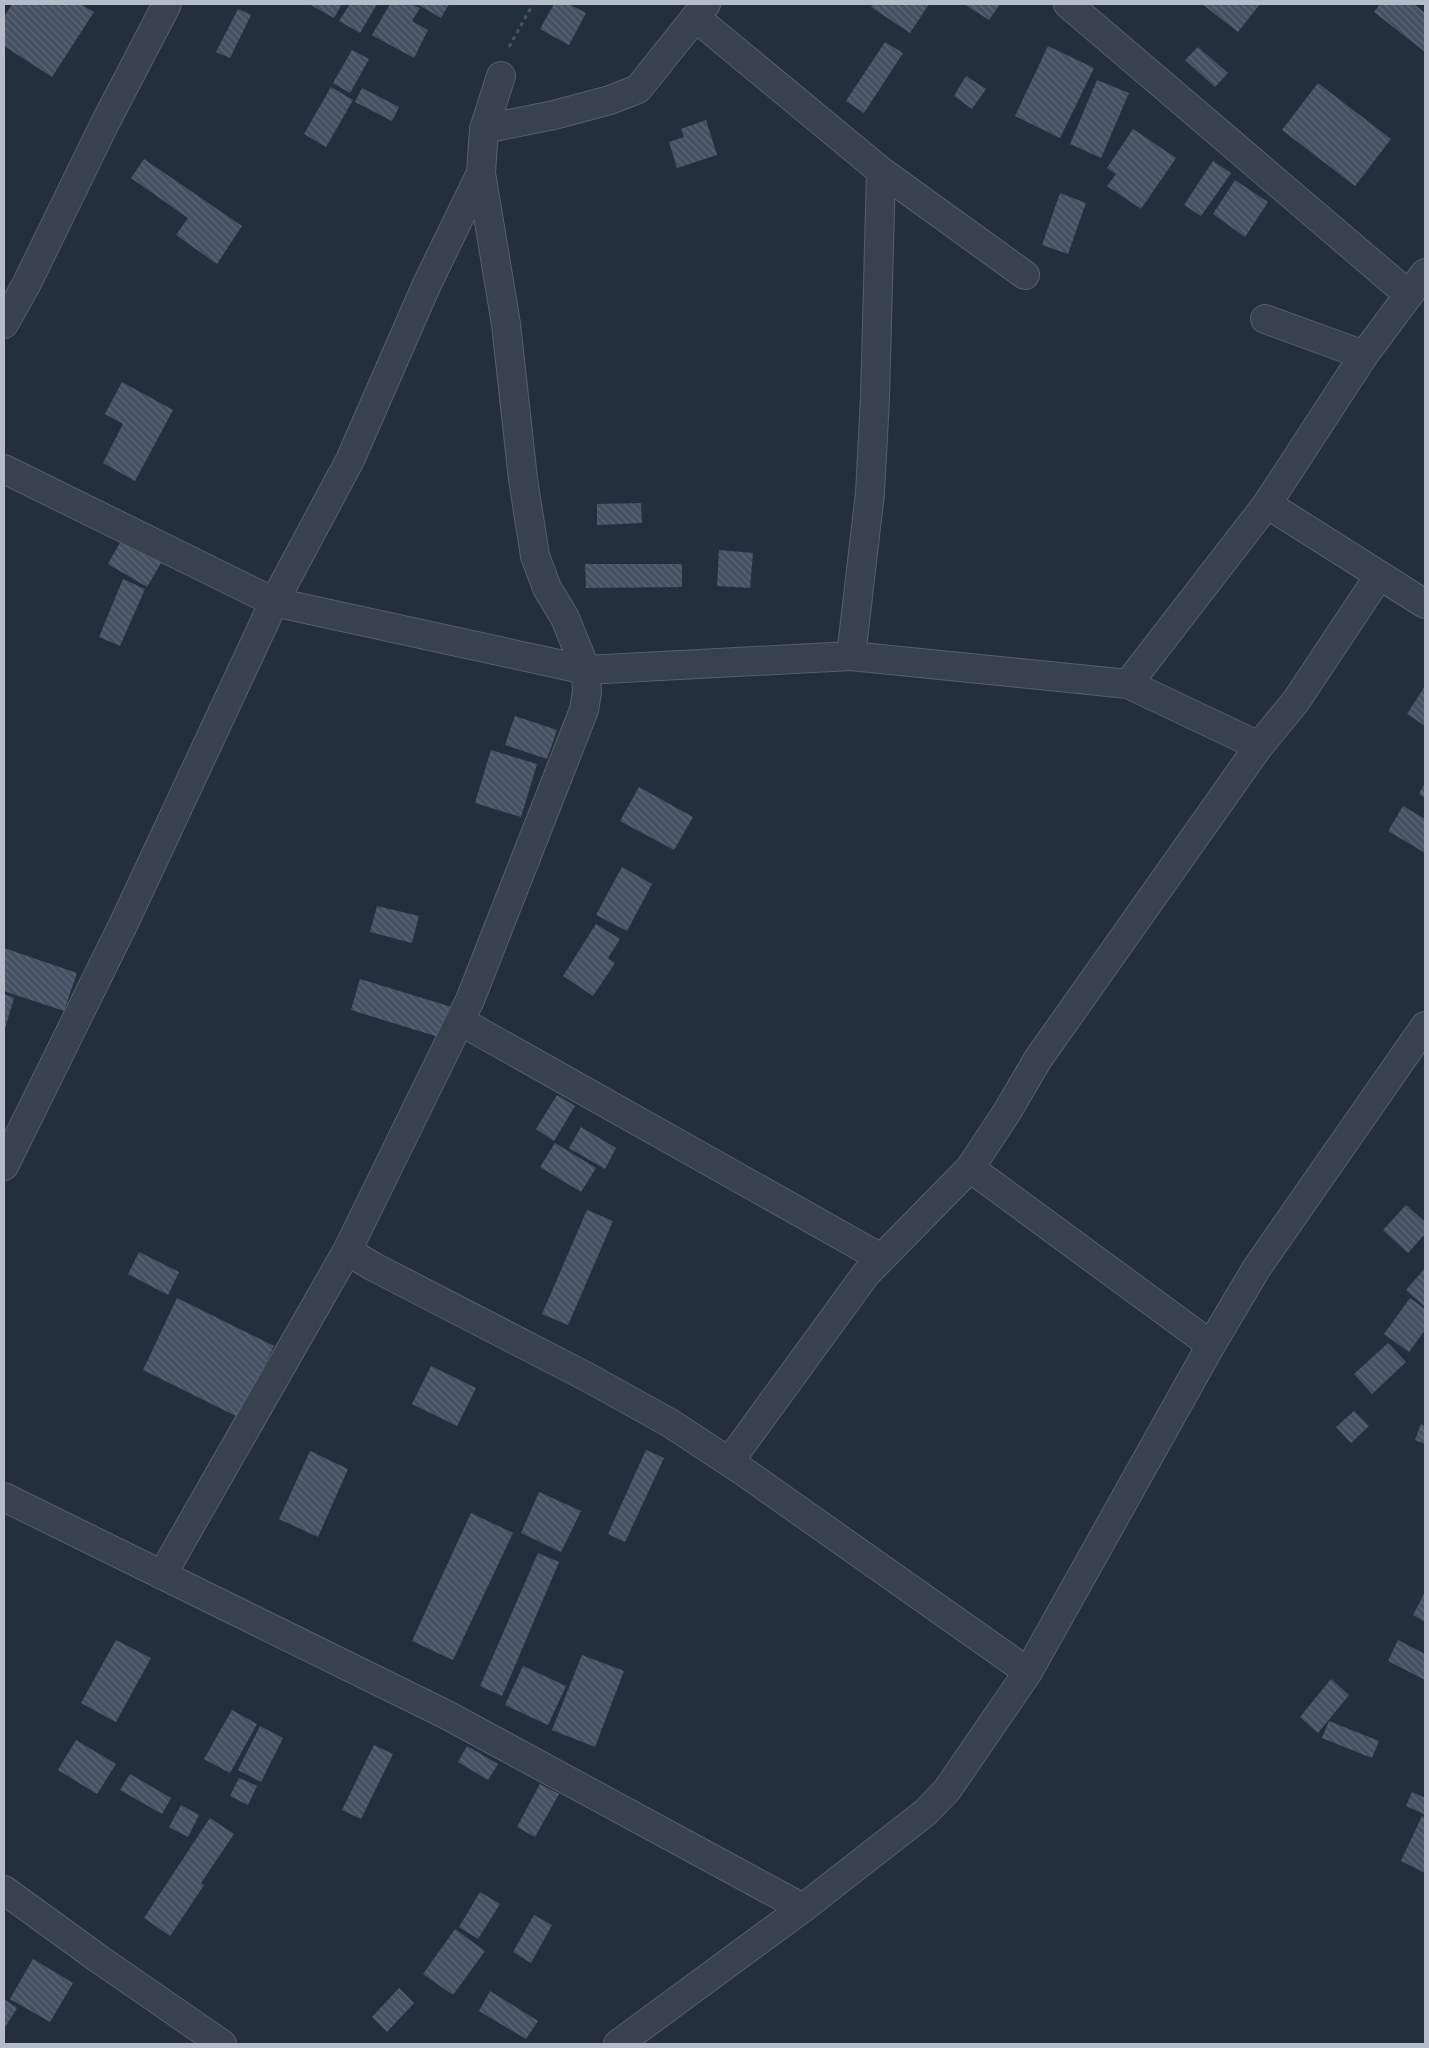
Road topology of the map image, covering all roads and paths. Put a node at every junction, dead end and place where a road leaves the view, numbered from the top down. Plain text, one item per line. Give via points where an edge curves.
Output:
1 (167, 4) edge
2 (533, 4) edge
3 (1068, 4) edge
4 (701, 11) edge
5 (501, 76) joint
6 (484, 129) junction
7 (881, 171) junction
8 (481, 173) junction
9 (1425, 273) edge
10 (1026, 275) dead end
11 (1409, 295) junction
12 (1265, 319) dead end
13 (4, 324) edge
14 (1364, 355) junction
15 (4, 469) edge
16 (1267, 504) junction
17 (1379, 576) junction
18 (274, 602) junction
19 (1425, 604) edge
20 (851, 656) junction
21 (586, 670) junction
22 (1128, 684) junction
23 (1259, 746) junction
24 (460, 1021) junction
25 (1425, 1026) edge
26 (4, 1166) edge
27 (970, 1168) junction
28 (347, 1251) junction
29 (881, 1258) junction
30 (1211, 1345) junction
31 (729, 1462) junction
32 (4, 1497) edge
33 (162, 1575) junction
34 (1028, 1672) junction
35 (4, 1890) edge
36 (804, 1908) junction
37 (222, 2044) edge
38 (618, 2044) edge

1 - 13 street
2 - 5 path via 510,43
3 - 11 street
4 - 6 street via 638,89 554,115
4 - 7 street
5 - 6 street
6 - 8 street
7 - 10 street
7 - 20 street via 870,493
8 - 18 street via 427,284 350,460
8 - 21 street via 506,324 535,556
9 - 11 street
11 - 14 street
12 - 14 street
14 - 16 street
15 - 18 street
16 - 17 street
16 - 22 street
17 - 19 street
17 - 23 street via 1296,701
18 - 21 street
18 - 26 street via 124,923
20 - 21 street
20 - 22 street
21 - 24 street via 584,710
22 - 23 street
23 - 27 street via 1038,1059
24 - 28 street
24 - 29 street
25 - 30 street via 1256,1269
27 - 29 street
27 - 30 street
28 - 31 street via 589,1378 670,1423
28 - 33 street
29 - 31 street
30 - 34 street
31 - 34 street
32 - 33 street
33 - 36 street via 447,1715
34 - 36 street via 947,1790 926,1812
35 - 37 street
36 - 38 street

